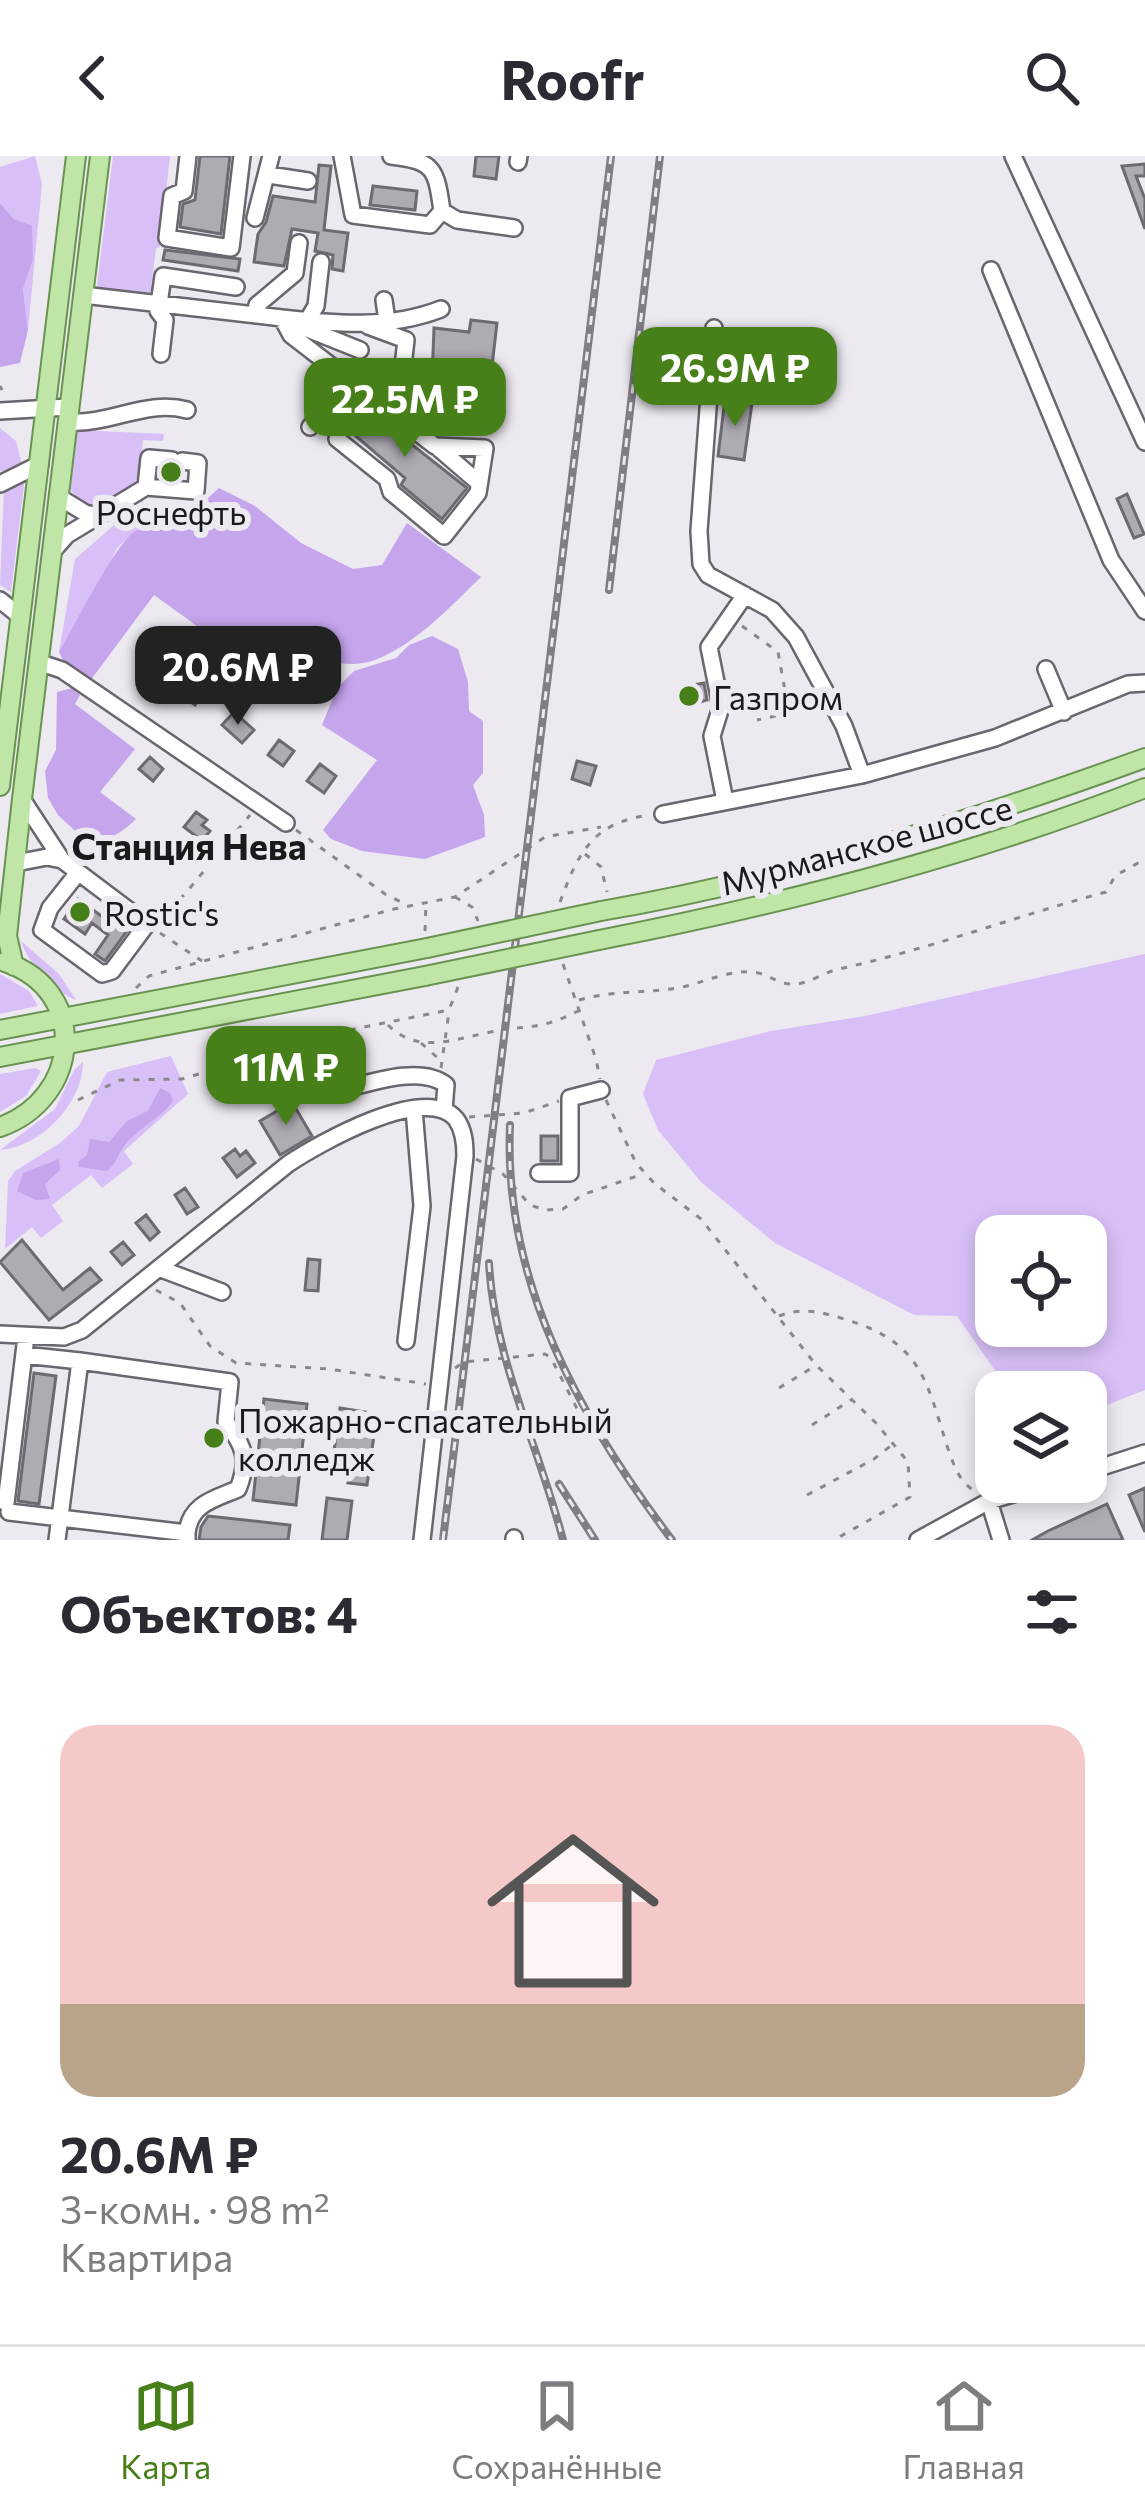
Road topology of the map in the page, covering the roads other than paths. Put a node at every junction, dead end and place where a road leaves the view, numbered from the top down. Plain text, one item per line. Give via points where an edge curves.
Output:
1 (76, 156) edge
2 (100, 156) edge
3 (188, 156) edge
4 (242, 156) edge
5 (271, 156) edge
6 (342, 156) edge
7 (391, 156) edge
8 (1013, 156) edge
9 (422, 158) edge
10 (268, 176) junction
11 (308, 181) dead end
12 (442, 211) junction
13 (255, 218) dead end
14 (514, 228) dead end
15 (299, 243) dead end
16 (321, 262) dead end
17 (992, 270) dead end
18 (236, 287) dead end
19 (83, 295) junction
20 (384, 300) dead end
21 (159, 302) junction
22 (441, 309) dead end
23 (255, 315) junction
24 (282, 318) junction
25 (307, 321) junction
26 (387, 321) junction
27 (359, 323) junction
28 (714, 328) dead end
29 (360, 350) dead end
30 (161, 354) dead end
31 (404, 366) dead end
32 (349, 378) junction
33 (47, 406) junction
34 (188, 410) dead end
35 (0, 411) edge
36 (68, 415) junction
37 (310, 427) dead end
38 (337, 439) dead end
39 (1145, 442) edge
40 (435, 446) junction
41 (40, 464) junction
42 (479, 483) junction
43 (0, 484) edge
44 (146, 487) junction
45 (59, 497) junction
46 (98, 516) junction
47 (52, 553) junction
48 (745, 595) junction
49 (0, 600) edge
50 (1145, 611) edge
51 (21, 617) junction
52 (38, 662) junction
53 (1046, 669) dead end
54 (1145, 683) edge
55 (1064, 712) junction
56 (2, 748) edge
57 (1145, 758) edge
58 (862, 775) junction
59 (0, 786) edge
60 (1145, 788) edge
61 (22, 799) junction
62 (724, 801) junction
63 (663, 814) dead end
64 (286, 823) road end
65 (62, 860) junction
66 (16, 863) junction
67 (77, 874) junction
68 (7, 963) edge
69 (61, 1019) junction
70 (0, 1030) edge
71 (65, 1046) junction
72 (0, 1057) edge
73 (601, 1090) road end
74 (330, 1093) dead end
75 (414, 1109) junction
76 (450, 1114) junction
77 (0, 1127) edge
78 (539, 1173) dead end
79 (161, 1269) junction
80 (222, 1292) dead end
81 (0, 1334) edge
82 (26, 1336) junction
83 (406, 1341) dead end
84 (24, 1355) junction
85 (80, 1361) junction
86 (1145, 1453) edge
87 (1107, 1465) edge
88 (985, 1503) edge
89 (990, 1503) edge
90 (60, 1518) junction
91 (187, 1536) edge
92 (57, 1540) edge
93 (422, 1540) edge
94 (918, 1540) edge
95 (1001, 1540) edge

1 - 33 main road
2 - 19 main road
3 - 4 street via 167,238 231,248
5 - 10 street
6 - 12 street via 353,215 430,225
7 - 9 street
8 - 39 street
9 - 12 street
10 - 11 street
10 - 13 street
12 - 14 street
15 - 23 street via 295,273
16 - 25 street
17 - 50 street via 1111,560
18 - 21 street via 163,276
19 - 21 street
19 - 36 main road
20 - 26 street
21 - 23 street
21 - 30 street
22 - 26 street
23 - 24 street
24 - 25 street
24 - 29 street
24 - 32 street via 291,335
25 - 27 street
26 - 27 street
27 - 31 street via 406,340
28 - 48 street via 701,564
32 - 37 street
32 - 40 street
33 - 35 street
33 - 36 street
33 - 41 main road
34 - 36 street via 164,404 106,421
36 - 45 main road
38 - 42 street via 443,536
40 - 42 street
40 - 42 street via 484,448
41 - 43 street
41 - 51 main road
44 - 44 street via 149,458 198,463 196,491
44 - 46 street
45 - 46 street
45 - 47 main road
46 - 47 street
47 - 52 main road
48 - 58 street via 796,637
48 - 62 street via 709,646 721,707 712,736
49 - 51 street
51 - 56 main road
52 - 61 main road
52 - 64 street via 62,670
53 - 55 street
54 - 55 street
55 - 58 street
56 - 59 main road
57 - 69 main road, Мурманское шоссе, bridge via 742,881 604,902
58 - 62 street
60 - 71 main road, Мурманское шоссе, bridge via 1009,838 739,913
61 - 65 street
61 - 66 main road
62 - 63 street
65 - 66 street
65 - 67 street
66 - 68 main road
67 - 67 street via 42,930 102,974 112,971 146,924
68 - 69 main road via 40,984
69 - 70 main road
69 - 71 main road
71 - 72 main road
71 - 77 main road via 44,1101
73 - 78 street via 570,1098 571,1173
74 - 76 street via 426,1075 446,1084
75 - 76 street
75 - 79 street via 321,1142
75 - 83 street via 422,1207
76 - 93 street via 465,1156
79 - 80 street
79 - 82 street via 82,1330
81 - 82 street
82 - 84 street
84 - 85 street
84 - 90 street via 7,1508
85 - 90 street
85 - 91 street via 230,1382 226,1422 244,1446 246,1468 238,1489 197,1507
86 - 87 street
88 - 94 street
89 - 95 street
90 - 91 street
90 - 92 street

